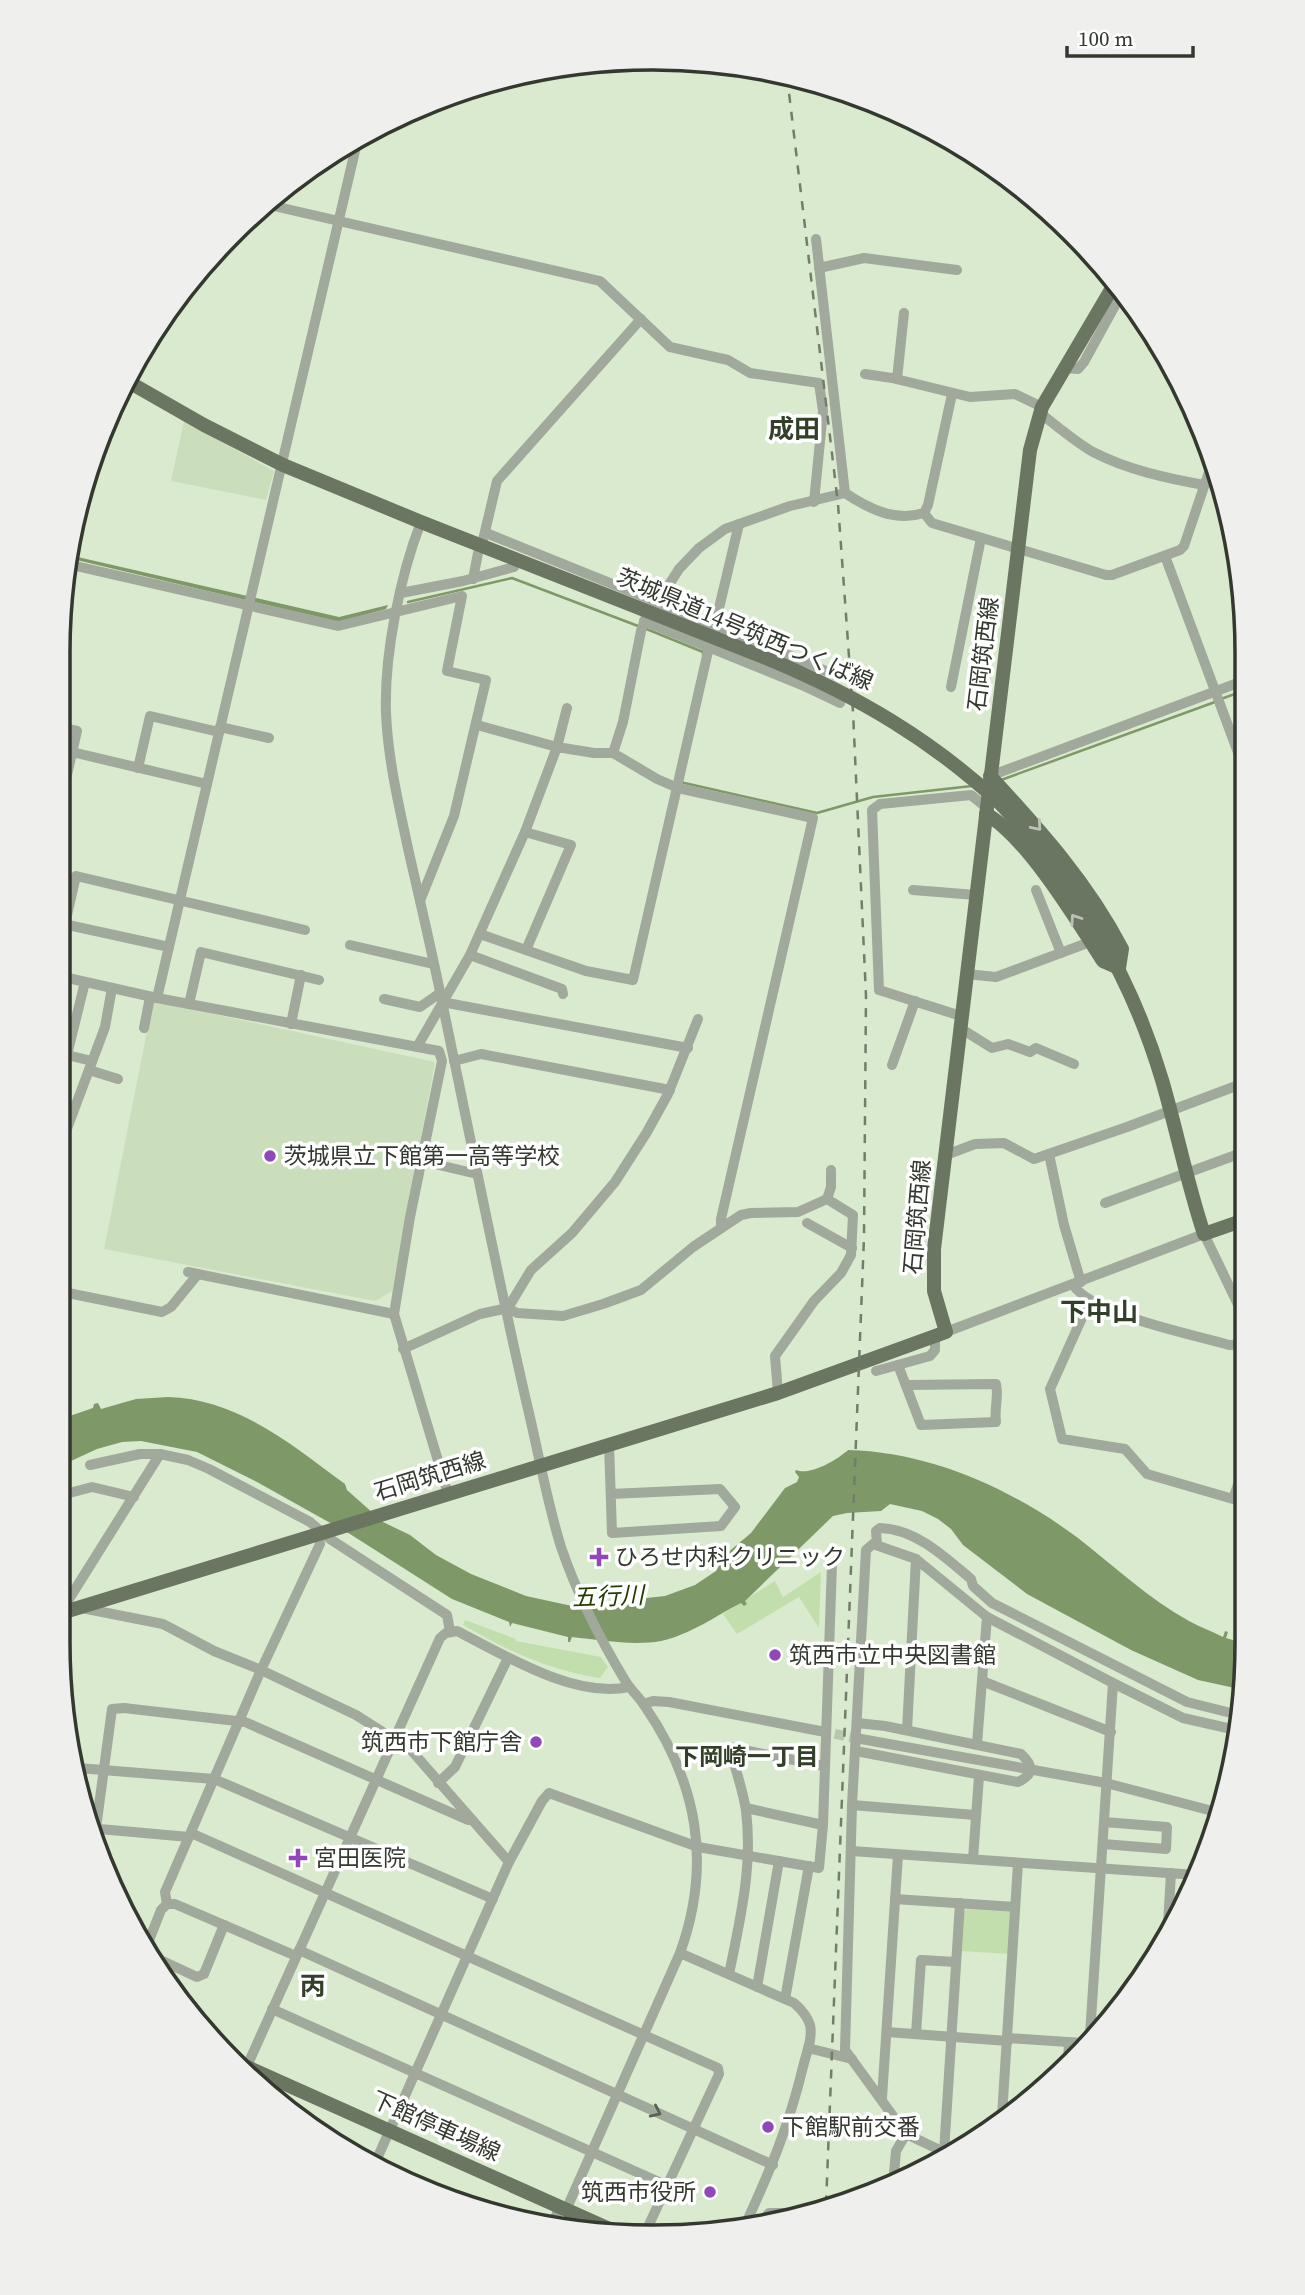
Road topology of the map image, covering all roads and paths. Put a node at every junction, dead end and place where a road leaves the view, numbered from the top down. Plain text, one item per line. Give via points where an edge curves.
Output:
1 (355, 152) edge
2 (278, 207) edge
3 (339, 221) junction
4 (816, 239) dead end
5 (819, 268) junction
6 (957, 270) dead end
7 (1110, 292) edge
8 (1117, 301) edge
9 (904, 313) dead end
10 (641, 319) junction
11 (1063, 368) junction
12 (865, 374) dead end
13 (897, 379) junction
14 (135, 386) edge
15 (952, 394) junction
16 (1041, 410) junction
17 (282, 465) junction
18 (1207, 476) edge
19 (1204, 485) junction
20 (845, 493) junction
21 (814, 502) junction
22 (924, 513) junction
23 (421, 522) junction
24 (739, 524) junction
25 (981, 538) junction
26 (482, 544) junction
27 (1018, 548) junction
28 (1165, 556) junction
29 (77, 566) edge
30 (514, 567) dead end
31 (473, 579) junction
32 (401, 593) junction
33 (250, 601) junction
34 (397, 611) junction
35 (648, 615) junction
36 (715, 625) junction
37 (709, 648) junction
38 (839, 677) dead end
39 (1235, 686) edge
40 (951, 687) dead end
41 (1218, 697) junction
42 (839, 703) dead end
43 (567, 708) dead end
44 (477, 724) junction
45 (70, 729) edge
46 (220, 730) junction
47 (269, 738) dead end
48 (1235, 744) edge
49 (557, 747) junction
50 (72, 752) junction
51 (613, 753) junction
52 (70, 761) edge
53 (138, 768) junction
54 (990, 776) junction
55 (206, 784) junction
56 (679, 784) junction
57 (986, 811) junction
58 (525, 832) junction
59 (913, 890) dead end
60 (1036, 890) dead end
61 (976, 895) junction
62 (70, 897) edge
63 (180, 899) junction
64 (420, 901) junction
65 (70, 926) edge
66 (305, 930) dead end
67 (480, 934) junction
68 (1090, 942) junction
69 (350, 945) dead end
70 (169, 947) junction
71 (526, 950) junction
72 (1061, 953) junction
73 (470, 955) junction
74 (433, 964) junction
75 (1119, 968) junction
76 (966, 974) junction
77 (301, 975) junction
78 (70, 979) edge
79 (319, 979) dead end
80 (85, 982) junction
81 (112, 988) junction
82 (563, 994) dead end
83 (153, 998) junction
84 (441, 998) junction
85 (384, 999) dead end
86 (915, 1001) junction
87 (189, 1004) junction
88 (698, 1019) dead end
89 (960, 1022) junction
90 (291, 1024) junction
91 (144, 1028) dead end
92 (70, 1040) edge
93 (417, 1047) junction
94 (688, 1048) junction
95 (70, 1057) edge
96 (454, 1060) junction
97 (1074, 1064) dead end
98 (892, 1065) dead end
99 (90, 1066) junction
100 (118, 1079) dead end
101 (1235, 1086) edge
102 (670, 1090) junction
103 (1170, 1111) junction
104 (70, 1113) edge
105 (1049, 1154) junction
106 (946, 1155) junction
107 (1235, 1155) edge
108 (422, 1161) junction
109 (831, 1170) dead end
110 (1187, 1173) junction
111 (477, 1174) junction
112 (827, 1199) junction
113 (1105, 1203) dead end
114 (807, 1223) dead end
115 (1235, 1223) edge
116 (721, 1228) junction
117 (1204, 1234) junction
118 (852, 1248) junction
119 (1077, 1283) junction
120 (70, 1293) edge
121 (1235, 1298) edge
122 (1090, 1300) junction
123 (506, 1309) junction
124 (394, 1314) junction
125 (941, 1334) junction
126 (1235, 1345) edge
127 (403, 1349) junction
128 (898, 1364) junction
129 (876, 1371) dead end
130 (906, 1385) junction
131 (778, 1393) junction
132 (608, 1444) junction
133 (160, 1454) junction
134 (541, 1464) junction
135 (90, 1465) dead end
136 (70, 1493) edge
137 (448, 1494) junction
138 (611, 1494) junction
139 (1235, 1494) edge
140 (134, 1497) junction
141 (323, 1533) junction
142 (877, 1545) junction
143 (916, 1559) junction
144 (832, 1564) dead end
145 (70, 1597) edge
146 (991, 1601) junction
147 (82, 1608) junction
148 (70, 1611) edge
149 (984, 1615) junction
150 (450, 1631) junction
151 (508, 1658) junction
152 (261, 1670) junction
153 (1121, 1680) junction
154 (982, 1681) junction
155 (629, 1687) junction
156 (643, 1704) junction
157 (1231, 1713) edge
158 (239, 1722) junction
159 (858, 1723) junction
160 (1228, 1728) edge
161 (907, 1730) junction
162 (820, 1731) tunnel mouth
163 (1111, 1732) junction
164 (393, 1739) junction
165 (861, 1739) tunnel mouth
166 (978, 1744) junction
167 (856, 1751) junction
168 (824, 1766) junction
169 (84, 1768) edge
170 (103, 1770) junction
171 (1031, 1770) junction
172 (979, 1776) junction
173 (214, 1779) junction
174 (375, 1779) junction
175 (438, 1783) junction
176 (1106, 1783) junction
177 (852, 1805) junction
178 (746, 1808) junction
179 (1210, 1810) edge
180 (95, 1811) edge
181 (975, 1815) junction
182 (1104, 1822) junction
183 (473, 1823) junction
184 (823, 1825) junction
185 (101, 1829) edge
186 (190, 1835) junction
187 (350, 1836) junction
188 (1103, 1844) junction
189 (698, 1847) junction
190 (1166, 1849) junction
191 (851, 1851) junction
192 (748, 1855) junction
193 (898, 1855) junction
194 (973, 1859) junction
195 (779, 1861) junction
196 (509, 1862) junction
197 (1018, 1863) junction
198 (809, 1866) junction
199 (1101, 1868) junction
200 (1168, 1873) junction
201 (1187, 1874) edge
202 (324, 1894) junction
203 (493, 1899) junction
204 (895, 1899) junction
205 (167, 1903) junction
206 (960, 1903) junction
207 (1015, 1907) junction
208 (1167, 1914) edge
209 (224, 1925) junction
210 (150, 1937) edge
211 (297, 1953) junction
212 (680, 1953) junction
213 (467, 1956) junction
214 (956, 1962) junction
215 (166, 1963) edge
216 (729, 1974) junction
217 (757, 1987) junction
218 (785, 1999) junction
219 (272, 2010) junction
220 (440, 2014) junction
221 (1091, 2026) edge
222 (887, 2032) junction
223 (646, 2034) junction
224 (916, 2034) junction
225 (952, 2037) junction
226 (1008, 2040) junction
227 (1069, 2043) junction
228 (1075, 2043) edge
229 (808, 2048) junction
230 (1069, 2049) edge
231 (852, 2059) junction
232 (249, 2062) edge
233 (259, 2072) edge
234 (415, 2072) junction
235 (619, 2094) junction
236 (882, 2098) junction
237 (1003, 2108) edge
238 (693, 2129) junction
239 (388, 2130) junction
240 (906, 2134) junction
241 (944, 2147) edge
242 (939, 2150) edge
243 (593, 2152) junction
244 (378, 2156) edge
245 (773, 2165) junction
246 (894, 2172) edge
247 (668, 2186) junction
248 (563, 2208) junction
249 (557, 2217) edge
250 (749, 2217) edge
251 (593, 2222) edge
252 (649, 2225) edge

1 - 3 street
2 - 3 street
3 - 10 street via 600,281
3 - 17 street
4 - 5 street
5 - 6 street via 864,258
5 - 20 street
7 - 11 main road, 石岡筑西線
8 - 11 street via 1084,362 1078,369
9 - 13 street
10 - 21 street via 670,347 728,360 750,373 819,383 823,411
10 - 26 street via 497,481
11 - 16 main road, 石岡筑西線
12 - 13 street
13 - 15 street
14 - 17 main road, 茨城県道14号筑西つくば線
15 - 16 street via 978,398 1015,394
15 - 22 street
16 - 19 street via 1109,460
16 - 27 main road, 石岡筑西線 via 1027,470
17 - 23 main road, 茨城県道14号筑西つくば線
17 - 33 street
18 - 19 street
19 - 28 street via 1184,546
20 - 21 street
20 - 22 street via 892,516
21 - 24 street
22 - 25 street via 932,523
23 - 26 main road, 茨城県道14号筑西つくば線
23 - 32 street
24 - 35 street via 699,548
24 - 36 street
25 - 27 street
25 - 40 street
26 - 31 street
26 - 35 main road, 茨城県道14号筑西つくば線
27 - 28 street via 1106,575
27 - 54 main road, 石岡筑西線
28 - 41 street
29 - 33 street
30 - 31 street
31 - 32 street
32 - 34 street
33 - 34 street via 338,626
33 - 46 street
34 - 44 street via 462,596 447,671 485,680
34 - 64 street via 386,685 388,745
35 - 36 street
35 - 37 street
35 - 51 street
35 - 75 main road, 茨城県道14号筑西つくば線, bridge via 771,660 846,694 901,725 959,767 1002,806 1068,884
36 - 38 street
37 - 42 street
37 - 56 street
39 - 41 street
41 - 48 street
41 - 54 street
43 - 49 street
44 - 49 street
44 - 64 street via 454,816
45 - 50 street via 78,731
46 - 47 street
46 - 53 street via 150,716
46 - 55 street
49 - 51 street
49 - 58 street
50 - 52 street
50 - 53 street
51 - 56 street via 657,779
53 - 55 street
54 - 57 main road, 石岡筑西線
54 -> 75 main road via 1038,826 1084,886 1122,949
55 - 63 street
56 - 71 street via 633,980 586,971
56 - 116 street via 813,818
57 - 61 main road, 石岡筑西線
68 -> 57 main road via 1035,863
57 - 86 street via 971,796 880,804 872,810 878,990
58 - 67 street
58 - 71 street via 571,845
59 - 61 street
60 - 72 street
61 - 76 main road, 石岡筑西線
62 - 63 street via 76,876
63 - 66 street
63 - 70 street
64 - 74 street
65 - 70 street
67 - 71 street
67 - 73 street
68 - 72 street
68 - 75 main road via 1103,961
69 - 74 street
70 - 83 street
72 - 76 street via 996,977
73 - 82 street via 562,989
73 - 84 street
74 - 84 street
75 - 103 main road, 茨城県道14号筑西つくば線
76 - 89 main road, 石岡筑西線
77 - 79 street
77 - 87 street via 201,952
77 - 90 street
78 - 80 street
80 - 81 street
80 - 92 street
81 - 83 street
81 - 99 street via 105,1027
83 - 87 street
83 - 91 street
84 - 85 street via 420,1007
84 - 93 street
84 - 94 street
84 - 96 street
86 - 89 street
86 - 98 street
87 - 90 street
88 - 94 street
89 - 97 street via 992,1048 1008,1044 1030,1052 1036,1048
89 - 106 main road, 石岡筑西線
90 - 93 street
93 - 108 street via 439,1051 442,1061
94 - 102 street
95 - 99 street
96 - 102 street via 481,1054
96 - 111 street
99 - 100 street
99 - 104 street
101 - 103 street
102 - 123 street via 615,1182 572,1233 531,1270
103 - 105 street
103 - 110 main road, 茨城県道14号筑西つくば線
105 - 106 street via 1034,1159 1004,1143 975,1144
105 - 119 street
106 - 125 main road, 石岡筑西線 via 933,1272
107 - 110 street
108 - 111 street
108 - 124 street
109 - 112 street
110 - 113 street
110 - 117 main road, 茨城県道14号筑西つくば線
111 - 123 street
112 - 116 street via 798,1212 741,1215
112 - 118 street via 853,1215
114 - 118 street
115 - 117 main road
116 - 123 street via 640,1290 563,1316
117 - 119 street
117 - 121 street
118 - 131 street via 841,1273 814,1301 775,1356
119 - 122 street via 1079,1294
119 - 125 street
120 - 124 street via 162,1312 171,1307 193,1273
122 - 126 street via 1122,1314
122 - 139 street via 1050,1389 1062,1439 1125,1449 1147,1474 1233,1500
123 - 127 street via 480,1314
123 - 134 street
124 - 127 street
125 - 128 street via 930,1356
125 - 131 main road, 石岡筑西線
127 - 137 street
128 - 129 street
128 - 130 street
130 - 130 street via 921,1425 996,1422 996,1384
131 - 132 main road, 石岡筑西線
132 - 134 main road, 石岡筑西線
132 - 138 street
133 - 135 street
133 - 140 street
133 - 141 street via 209,1469
134 - 137 main road, 石岡筑西線
134 - 155 street via 577,1590
136 - 140 street via 92,1487
137 - 141 main road, 石岡筑西線
138 - 138 street via 612,1533 721,1527 735,1507 720,1489
140 - 145 street
141 - 147 main road, 石岡筑西線
141 - 150 street via 447,1615
141 - 152 street
142 - 143 street
142 - 146 street via 880,1528 925,1543 971,1578 973,1586
142 - 159 street via 866,1550
143 - 149 street
143 - 161 street
144 - 168 street
146 - 149 street
146 - 153 street
147 - 148 main road, 石岡筑西線
147 - 152 street via 163,1624
149 - 153 street
149 - 154 street
150 - 151 street
150 - 164 street via 440,1638
151 - 155 street via 582,1685 610,1690
151 - 175 street via 455,1767
152 - 158 street
152 - 164 street via 348,1711
153 - 157 street
153 - 160 street via 1183,1718
153 - 163 street
154 - 163 street
154 - 166 street
155 - 156 street
156 - 162 street via 661,1701
156 - 189 street via 680,1769
158 - 170 street via 112,1709
158 - 173 street
158 - 174 street
159 - 161 street
159 - 167 street
161 - 166 street
163 - 176 street
164 - 174 street
164 - 175 street via 411,1750
165 - 171 street
166 - 171 street via 1021,1754
167 - 172 street
167 - 177 street
168 - 178 street via 729,1747
168 - 184 street
169 - 170 street
170 - 173 street
170 - 180 street
171 - 172 street via 1018,1782
171 - 176 street
172 - 181 street
173 - 186 street
173 - 187 street
174 - 183 street
174 - 187 street
175 - 183 street
176 - 179 street
176 - 182 street
177 - 181 street
177 - 191 street
178 - 184 street
178 - 192 street
181 - 194 street
182 - 188 street
182 - 190 street via 1167,1827
183 - 196 street
184 - 198 street via 819,1868
185 - 186 street
186 - 202 street
186 - 205 street via 165,1892
187 - 202 street
187 - 203 street
188 - 190 street
188 - 199 street
189 - 192 street
189 - 196 street via 550,1793
189 - 212 street via 697,1885
190 - 200 street
191 - 193 street
191 - 231 street via 845,2050
192 - 195 street
192 - 216 street
193 - 194 street
193 - 204 street
194 - 197 street
195 - 198 street
195 - 217 street
196 - 203 street
197 - 199 street
197 - 207 street
198 - 218 street
199 - 200 street
199 - 221 street
200 - 201 street
200 - 208 street
202 - 211 street
202 - 213 street
203 - 213 street
204 - 206 street
204 - 222 street
205 - 209 street
205 - 210 street
206 - 207 street
206 - 214 street
207 - 226 street
209 - 211 street
209 - 215 street via 204,1974 197,1977
211 - 219 street
211 - 220 street
212 - 216 street
212 - 223 street
213 - 220 street
213 - 223 street
214 - 224 street via 921,1960
214 - 225 street
216 - 217 street
217 - 218 street
218 - 229 street via 807,2018
219 - 232 street
219 - 234 street
220 - 234 street
220 - 235 street
222 - 224 street
222 - 236 street
223 - 235 street
223 - 238 street via 718,2068
224 - 225 street
225 - 226 street
225 - 241 street
226 - 227 street
226 - 237 street
227 - 228 street
227 - 230 street
229 - 231 street
229 - 245 street
231 - 236 street
233 - 239 main road, 下館停車場線
234 - 239 street
234 - 243 street
235 -> 238 street
235 - 243 street
236 - 240 street
238 - 245 street
238 - 247 street
239 - 244 street
239 - 248 main road, 下館停車場線
240 - 242 street
240 - 246 street via 896,2151
243 - 247 street
243 - 248 street
245 - 250 street
247 - 252 street
248 - 249 street
248 - 251 main road, 下館停車場線

